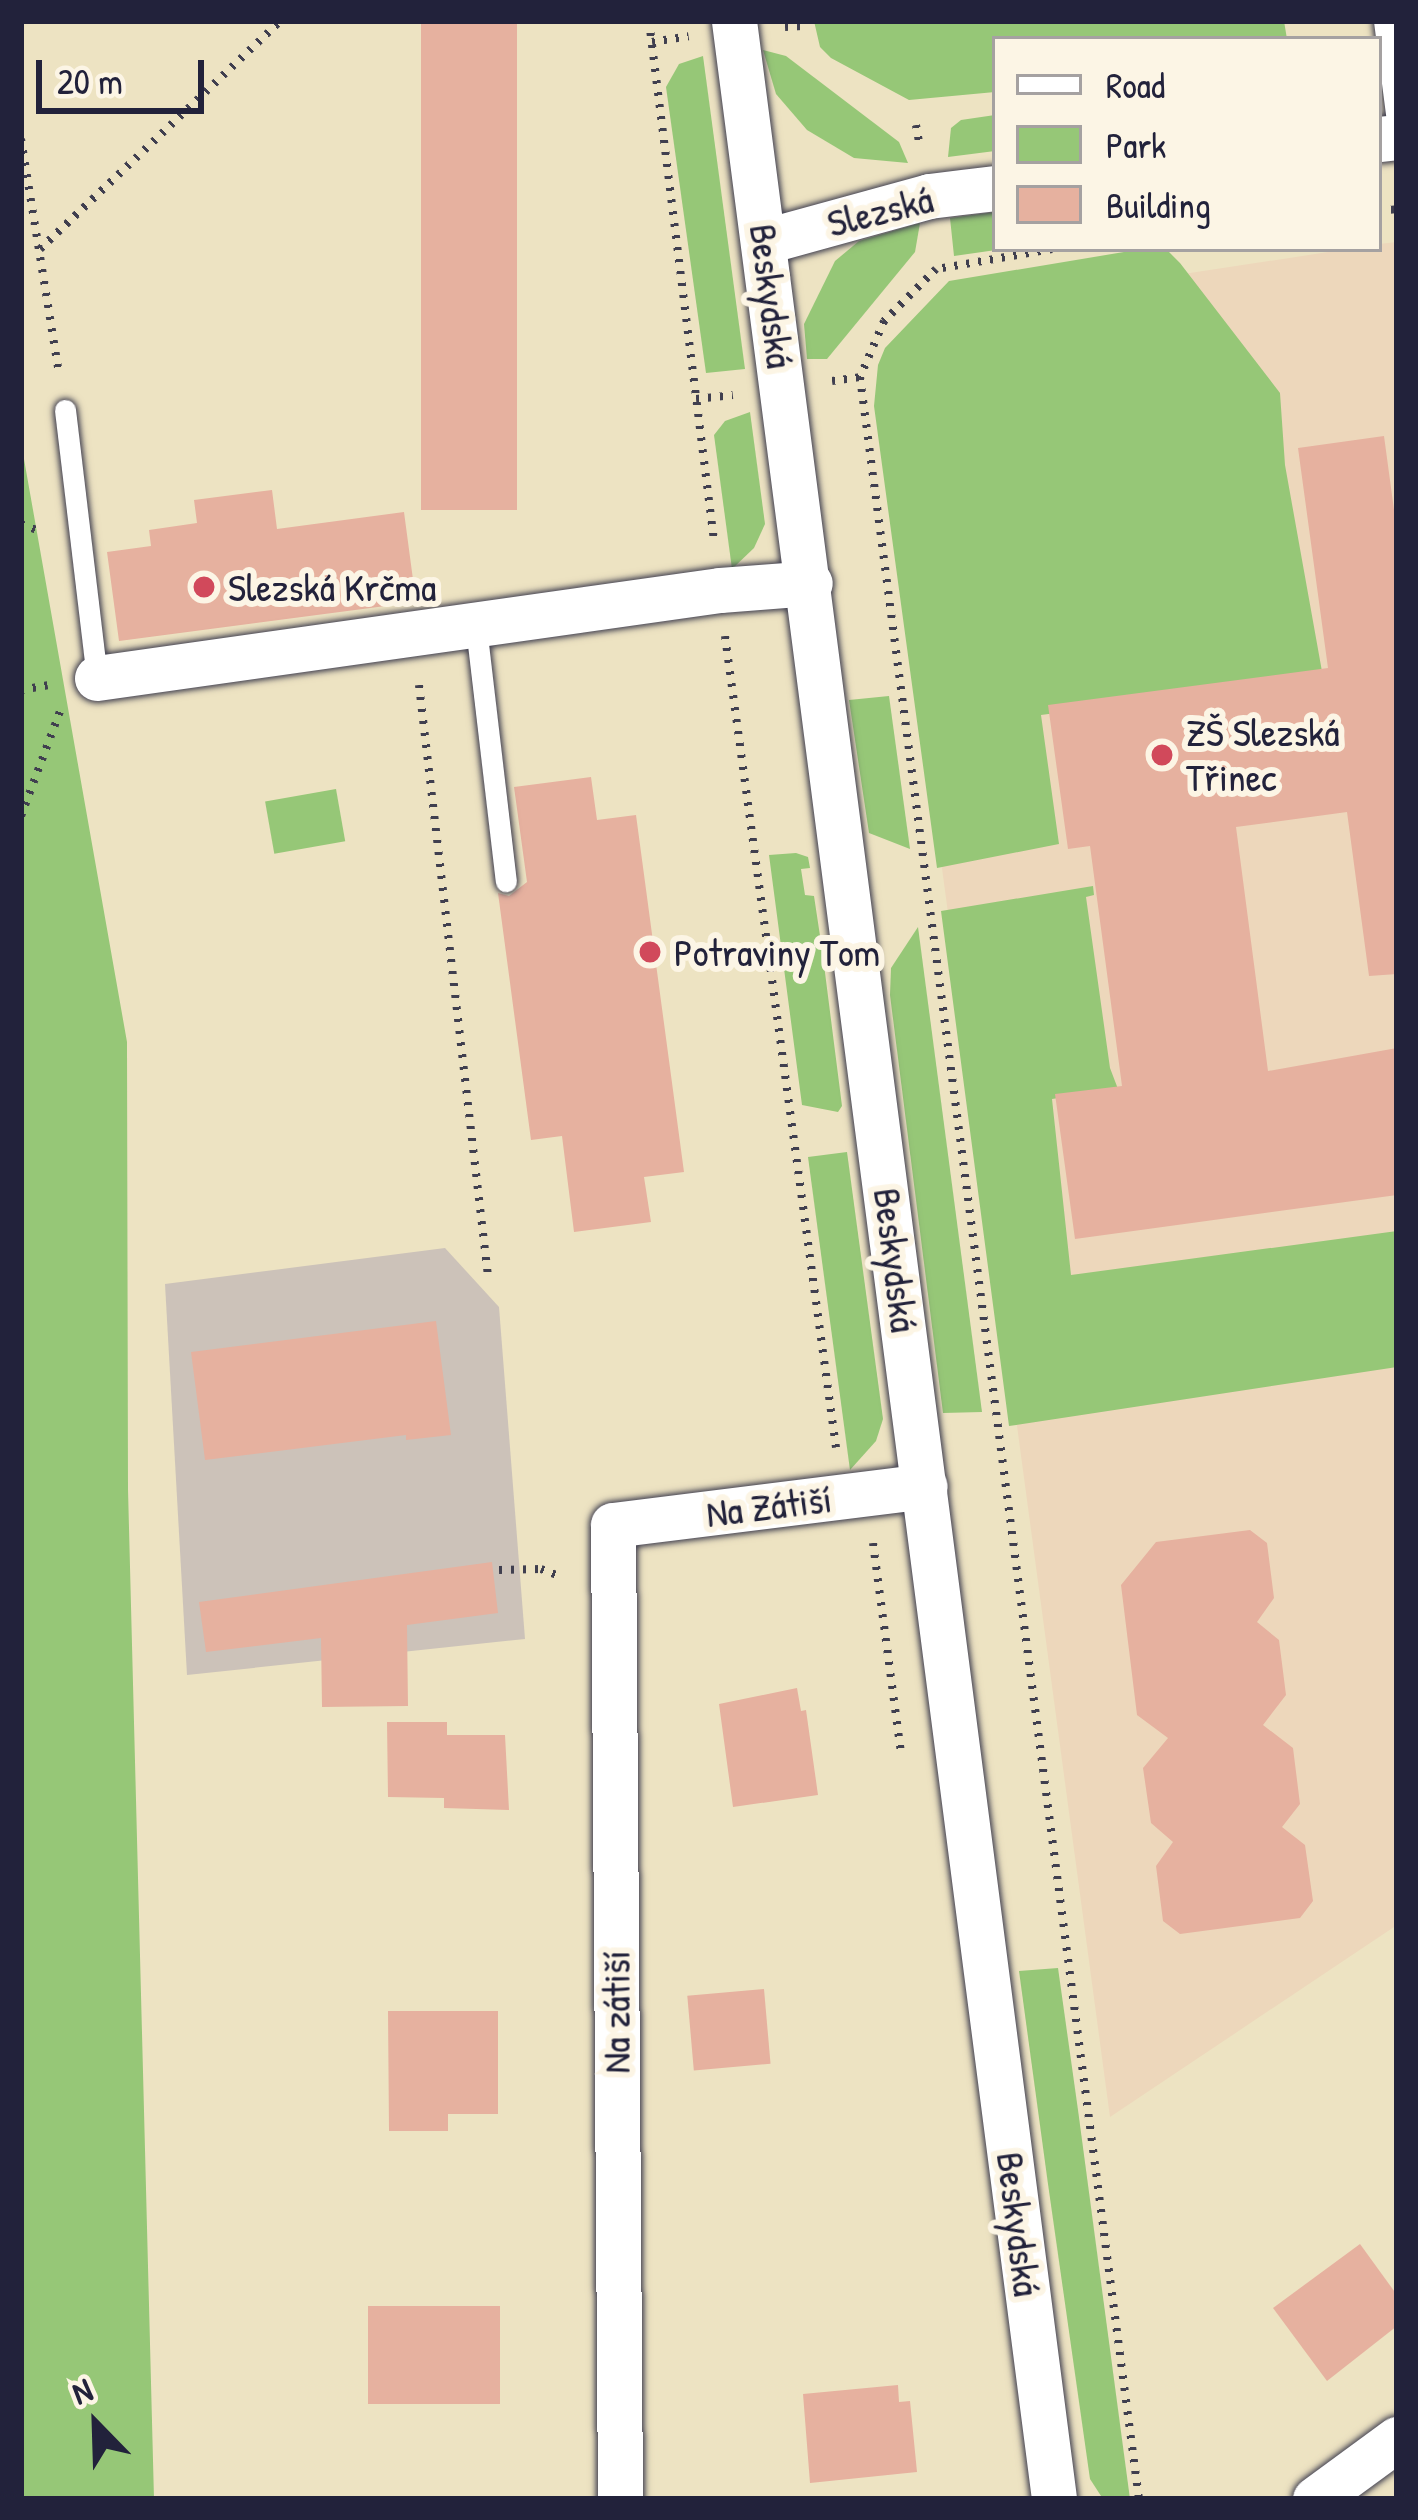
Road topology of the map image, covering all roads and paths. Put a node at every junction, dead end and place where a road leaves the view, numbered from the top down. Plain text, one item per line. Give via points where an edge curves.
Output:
1 (280, 21) edge
2 (649, 21) edge
3 (1384, 21) edge
4 (715, 28) edge
5 (652, 41) junction
6 (1397, 121) edge
7 (21, 139) edge
8 (992, 188) edge
9 (766, 241) junction
10 (40, 249) junction
11 (1035, 252) edge
12 (747, 394) dead end
13 (696, 399) junction
14 (64, 410) joint
15 (716, 556) dead end
16 (810, 583) junction
17 (476, 627) junction
18 (724, 627) dead end
19 (413, 635) junction
20 (80, 690) junction
21 (21, 816) edge
22 (506, 880) dead end
23 (488, 1276) dead end
24 (925, 1486) junction
25 (842, 1496) junction
26 (613, 1525) joint
27 (1397, 2438) edge
28 (620, 2499) edge
29 (1054, 2499) edge
30 (1139, 2499) edge
31 (1315, 2499) edge

1 - 10 path
2 - 5 path
3 - 6 lane
4 - 5 path
4 - 9 street, Beskydská
5 - 13 path
7 - 10 path
8 - 9 street, Slezská via 929,196
9 - 16 street, Beskydská
10 - 14 path
11 - 30 path via 936,269 884,321 860,376
12 - 13 path
13 - 15 path
14 - 20 lane
16 - 17 street
16 - 24 street, Beskydská
17 - 19 street
17 - 22 lane
18 - 25 path
19 - 20 street
19 - 23 path
20 - 21 path
24 - 25 street, Na Zátiší
24 - 29 street, Beskydská
25 - 26 street, Na Zátiší
26 - 28 street, Na zátiší
27 - 31 street

